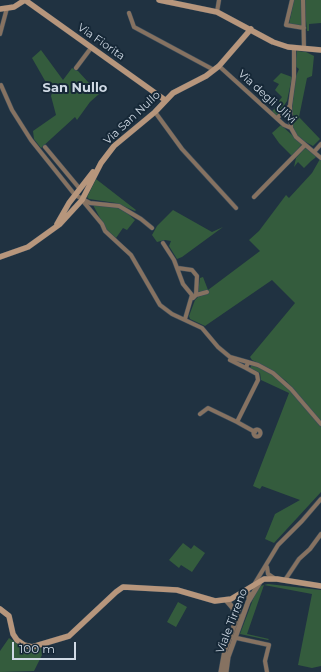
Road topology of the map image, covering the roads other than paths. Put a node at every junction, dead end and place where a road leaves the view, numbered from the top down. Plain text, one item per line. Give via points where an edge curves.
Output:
1 (25, 0) edge
2 (158, 0) edge
3 (218, 0) edge
4 (292, 0) edge
5 (303, 0) edge
6 (7, 8) junction
7 (0, 9) edge
8 (217, 12) junction
9 (129, 13) dead end
10 (0, 15) edge
11 (0, 23) edge
12 (1, 28) edge
13 (304, 28) junction
14 (251, 29) junction
15 (0, 34) edge
16 (91, 48) junction
17 (294, 49) junction
18 (304, 50) junction
19 (321, 50) edge
20 (219, 66) junction
21 (76, 68) dead end
22 (214, 70) junction
23 (1, 85) dead end
24 (166, 100) junction
25 (290, 106) junction
26 (155, 112) junction
27 (277, 118) junction
28 (291, 128) junction
29 (305, 144) junction
30 (321, 144) edge
31 (45, 147) dead end
32 (314, 152) junction
33 (321, 158) edge
34 (87, 184) junction
35 (80, 189) junction
36 (75, 196) junction
37 (254, 197) dead end
38 (82, 200) junction
39 (236, 208) dead end
40 (152, 228) dead end
41 (53, 229) junction
42 (163, 243) dead end
43 (0, 257) edge
44 (178, 268) junction
45 (207, 292) dead end
46 (194, 296) junction
47 (185, 319) junction
48 (218, 346) junction
49 (248, 362) junction
50 (246, 368) junction
51 (200, 414) dead end
52 (237, 422) junction
53 (321, 424) edge
54 (254, 432) dead end
55 (321, 499) edge
56 (321, 534) edge
57 (267, 565) junction
58 (275, 579) junction
59 (262, 580) junction
60 (285, 580) junction
61 (252, 585) junction
62 (321, 586) edge
63 (245, 591) junction
64 (226, 600) junction
65 (248, 602) junction
66 (0, 609) edge
67 (234, 625) junction
68 (232, 637) junction
69 (221, 672) edge
70 (226, 672) edge
71 (267, 672) edge

1 - 6 main road
1 - 16 main road, Via Fiorita
2 - 8 main road
3 - 8 street
4 - 13 street via 286,25
5 - 13 street
6 - 7 main road
6 - 12 street
7 - 10 street
8 - 14 main road
9 - 22 street via 134,27
11 - 12 street
12 - 15 street
13 - 18 street
14 - 17 main road via 273,42
14 - 20 main road, Via San Nullo
16 - 21 street
16 - 24 main road, Via Fiorita
17 - 18 main road
17 - 25 street
18 - 19 main road
20 - 22 main road, Via San Nullo
20 - 27 street, Via degli Ulivi
22 - 24 main road, Via San Nullo via 181,88
23 - 36 street via 12,110
24 - 26 main road, Via San Nullo
25 - 27 street
25 - 28 street
26 - 34 main road, Via San Nullo via 114,146
26 - 39 street via 182,149
27 - 28 street, Via degli Ulivi
28 - 29 street, Via degli Ulivi
29 - 32 street, Via degli Ulivi
29 - 37 street
30 - 32 street
31 - 35 street
32 - 33 street, Via degli Ulivi
34 - 35 main road
34 - 38 main road, Via San Nullo
35 - 36 main road
36 - 38 street
36 - 41 main road
38 - 40 street via 119,206
38 - 41 main road, Via San Nullo
38 - 47 street via 105,231 131,255 157,302 172,314
41 - 43 main road, Via San Nullo via 28,247
42 - 44 street
44 - 46 street via 183,284
44 - 46 street via 192,270 196,274 198,278
45 - 46 street
46 - 47 street
47 - 48 street via 205,330
48 - 49 street via 230,357
48 - 50 street via 224,356
49 - 50 street
49 - 53 street via 263,367 285,382
50 - 52 street via 257,374 258,380
51 - 52 street via 208,408
52 - 54 street
55 - 57 street via 278,545
56 - 60 street via 310,549 299,558
57 - 58 street via 267,572
57 - 61 street
58 - 59 main road
58 - 60 main road
59 - 61 main road
59 - 65 street, Viale Tirreno
60 - 62 main road
61 - 63 main road
63 - 64 main road
63 - 65 street via 250,595
63 - 67 street, Viale Tirreno via 238,602 238,615
64 - 66 main road via 208,600 177,590 123,587 69,636 32,647 17,640 8,616
64 - 67 street via 233,608
65 - 68 street, Viale Tirreno
67 - 68 street, Viale Tirreno
68 - 69 street, Viale Tirreno via 223,657
68 - 70 street, Viale Tirreno
68 - 71 street via 269,645 265,661

